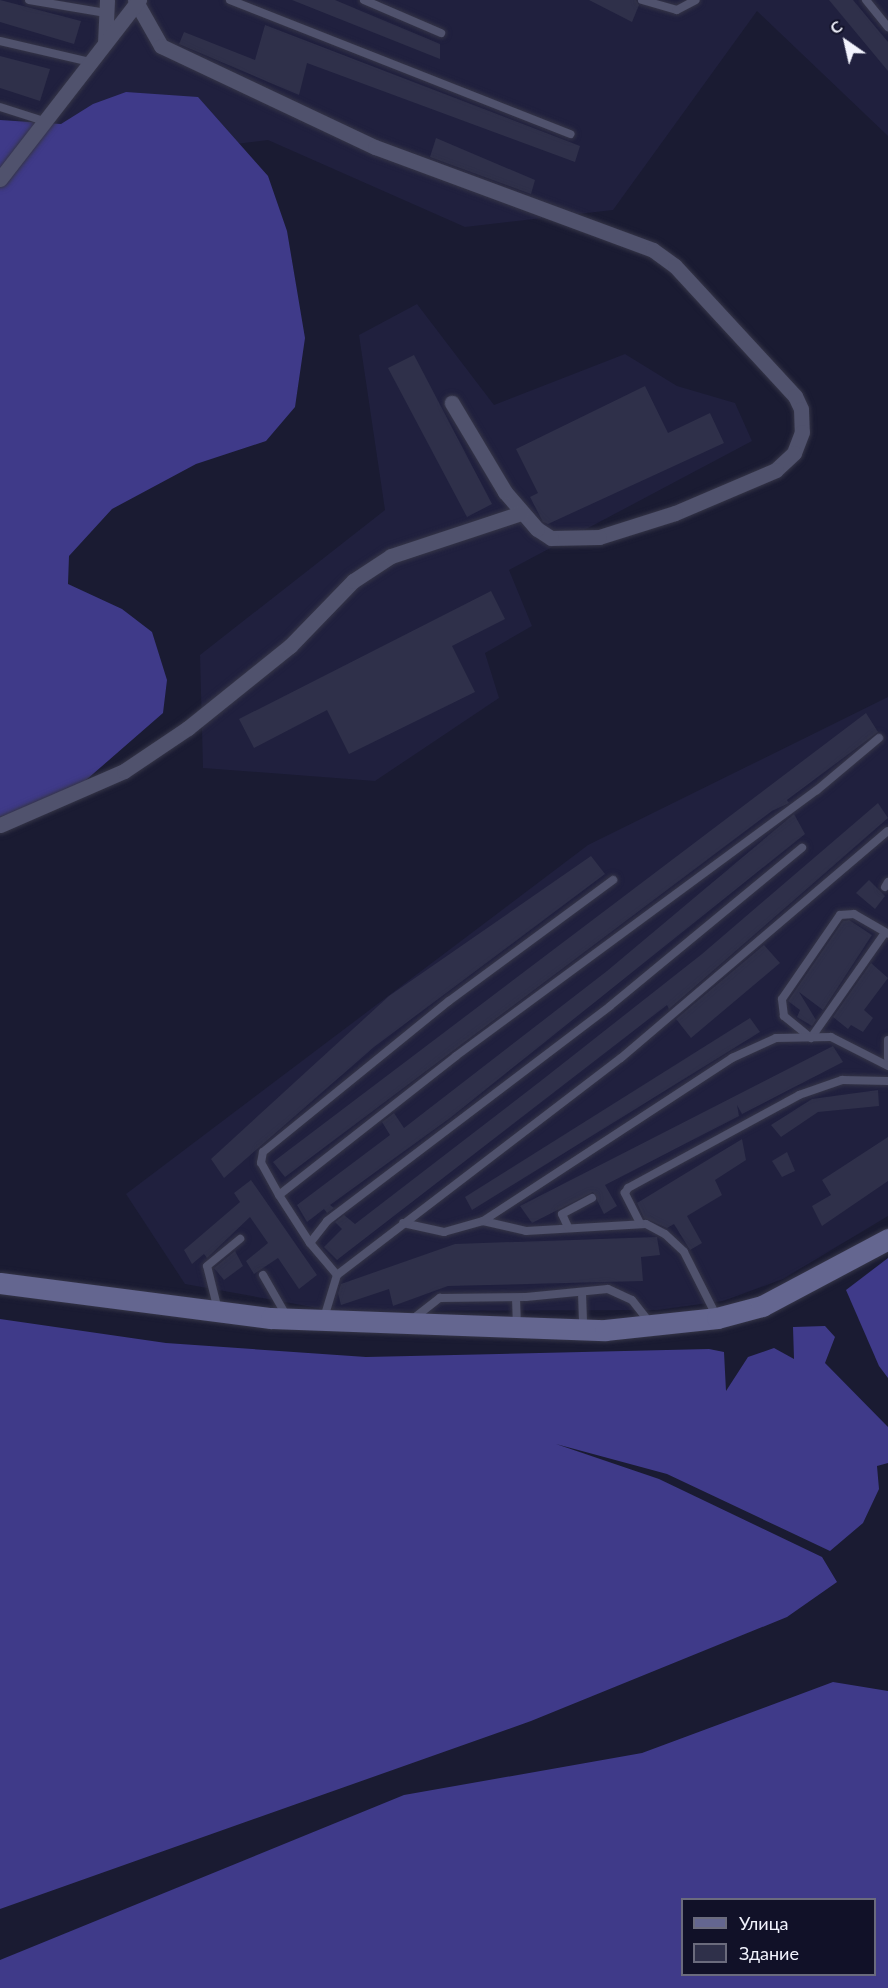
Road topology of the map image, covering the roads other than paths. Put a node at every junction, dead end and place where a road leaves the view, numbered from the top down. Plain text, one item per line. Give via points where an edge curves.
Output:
1 (29, 0) edge
2 (230, 0) edge
3 (364, 0) edge
4 (642, 0) edge
5 (696, 0) edge
6 (866, 0) edge
7 (137, 1) edge
8 (107, 7) edge
9 (888, 27) edge
10 (441, 33) dead end
11 (0, 41) edge
12 (105, 43) junction
13 (90, 62) junction
14 (0, 107) edge
15 (44, 121) junction
16 (571, 134) dead end
17 (0, 178) edge
18 (452, 403) dead end
19 (521, 513) junction
20 (879, 738) dead end
21 (0, 825) edge
22 (888, 831) edge
23 (802, 848) dead end
24 (613, 880) dead end
25 (886, 934) edge
26 (811, 1038) junction
27 (888, 1040) edge
28 (888, 1058) edge
29 (888, 1066) edge
30 (888, 1081) edge
31 (279, 1195) junction
32 (592, 1198) dead end
33 (483, 1221) junction
34 (403, 1223) junction
35 (640, 1223) junction
36 (568, 1227) junction
37 (240, 1239) dead end
38 (888, 1239) edge
39 (310, 1243) junction
40 (263, 1275) dead end
41 (337, 1275) junction
42 (0, 1283) edge
43 (582, 1293) junction
44 (516, 1298) junction
45 (218, 1311) junction
46 (717, 1318) junction
47 (288, 1319) junction
48 (324, 1320) junction
49 (408, 1323) junction
50 (652, 1325) junction
51 (517, 1327) junction
52 (584, 1330) junction

1 - 8 lane
2 - 16 lane
3 - 10 lane
4 - 5 lane via 677,10
6 - 9 lane
7 - 12 street
7 - 19 street via 161,46 375,147 652,250 675,266 795,396 801,409 802,432 794,453 776,470 675,513 599,537 551,538
8 - 12 street
11 - 13 lane
12 - 13 street
13 - 15 street
14 - 15 lane
15 - 17 street
18 - 19 street
19 - 21 street via 391,556 353,581 290,646 188,728 124,771
20 - 31 lane via 817,790 456,1056
22 - 34 lane via 621,1058
23 - 39 lane via 610,1006 327,1221
24 - 31 lane via 430,1016 263,1152 261,1163
25 - 26 lane
25 - 26 lane via 847,912 809,958 781,1007 784,1016
26 - 29 lane via 831,1037
26 - 33 lane via 776,1038 732,1058
27 - 28 lane
30 - 35 lane via 842,1080 799,1095 628,1188 625,1193
31 - 39 lane
32 - 36 lane via 562,1214
33 - 34 lane via 444,1232
33 - 36 lane via 526,1232
34 - 41 lane
35 - 36 lane
35 - 46 lane via 665,1234 684,1252
37 - 45 lane via 207,1266
38 - 46 street via 762,1306
39 - 41 lane
40 - 47 lane
41 - 48 lane
42 - 45 street
43 - 44 lane
43 - 50 lane via 608,1289 632,1300
43 - 52 lane
44 - 49 lane via 440,1298
44 - 51 lane
45 - 47 street
46 - 50 street
47 - 48 street
48 - 49 street
49 - 51 street
50 - 52 street
51 - 52 street

